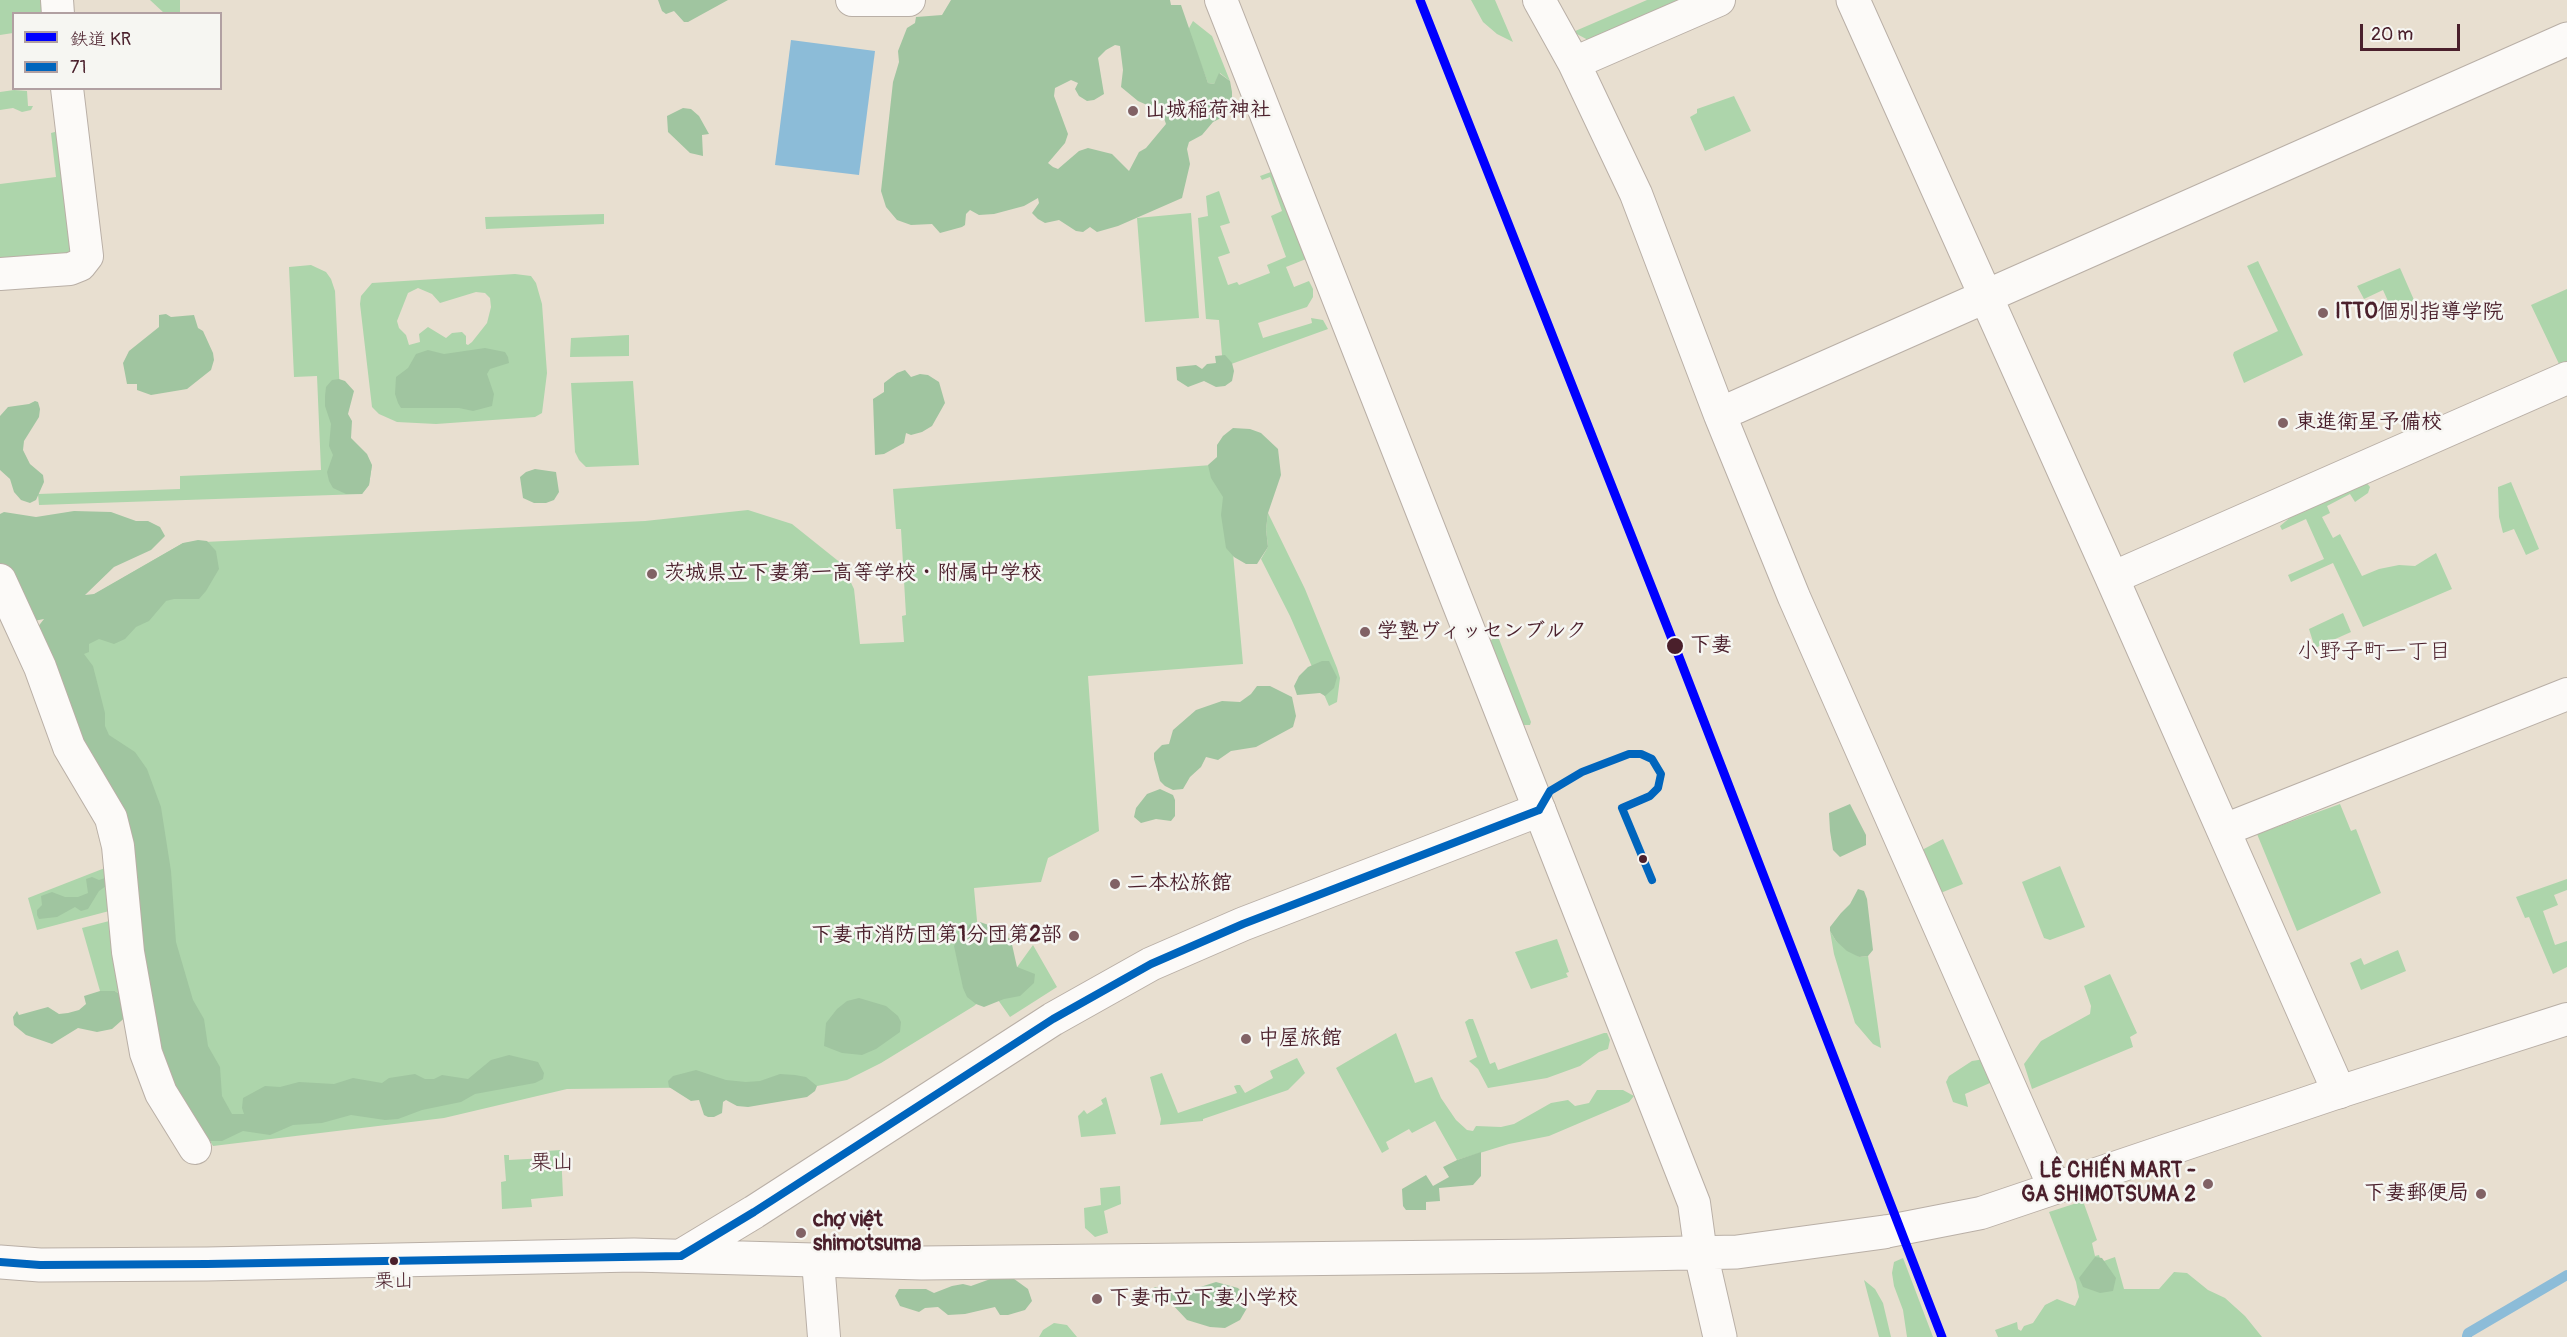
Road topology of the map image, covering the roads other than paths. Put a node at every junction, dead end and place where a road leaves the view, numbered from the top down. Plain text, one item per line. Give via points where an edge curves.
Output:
1 (852, 0) edge
2 (909, 0) edge
3 (1221, 0) edge
4 (1539, 0) edge
5 (1719, 0) edge
6 (1853, 0) edge
7 (2567, 39) edge
8 (1574, 63) junction
9 (67, 90) edge
10 (0, 274) edge
11 (1986, 296) junction
12 (2567, 378) edge
13 (1728, 411) junction
14 (2112, 578) junction
15 (0, 580) edge
16 (2567, 693) edge
17 (1539, 810) junction
18 (2224, 830) junction
19 (2567, 1019) edge
20 (2339, 1092) junction
21 (195, 1148) dead end
22 (2054, 1187) junction
23 (1884, 1232) joint
24 (1701, 1254) junction
25 (681, 1256) junction
26 (818, 1261) junction
27 (0, 1262) edge
28 (824, 1337) edge
29 (1720, 1337) edge

1 - 2 street
3 - 17 street
4 - 8 street
5 - 8 street
6 - 11 street
7 - 11 street
8 - 13 street via 1636,194
9 - 10 street via 87,256 70,269
11 - 13 street
11 - 14 street
12 - 14 street
13 - 22 street via 1794,597
14 - 18 street
15 - 21 street via 40,667 69,747 111,818 146,1053 161,1093
16 - 18 street
17 - 24 street via 1694,1203
17 - 25 street via 1243,924 1151,964 1053,1018
18 - 20 street
19 - 20 street
20 - 22 street
22 - 23 street via 1981,1213
23 - 24 street
24 - 26 street
24 - 29 street
25 - 26 street
25 - 27 street via 207,1264
26 - 28 street

